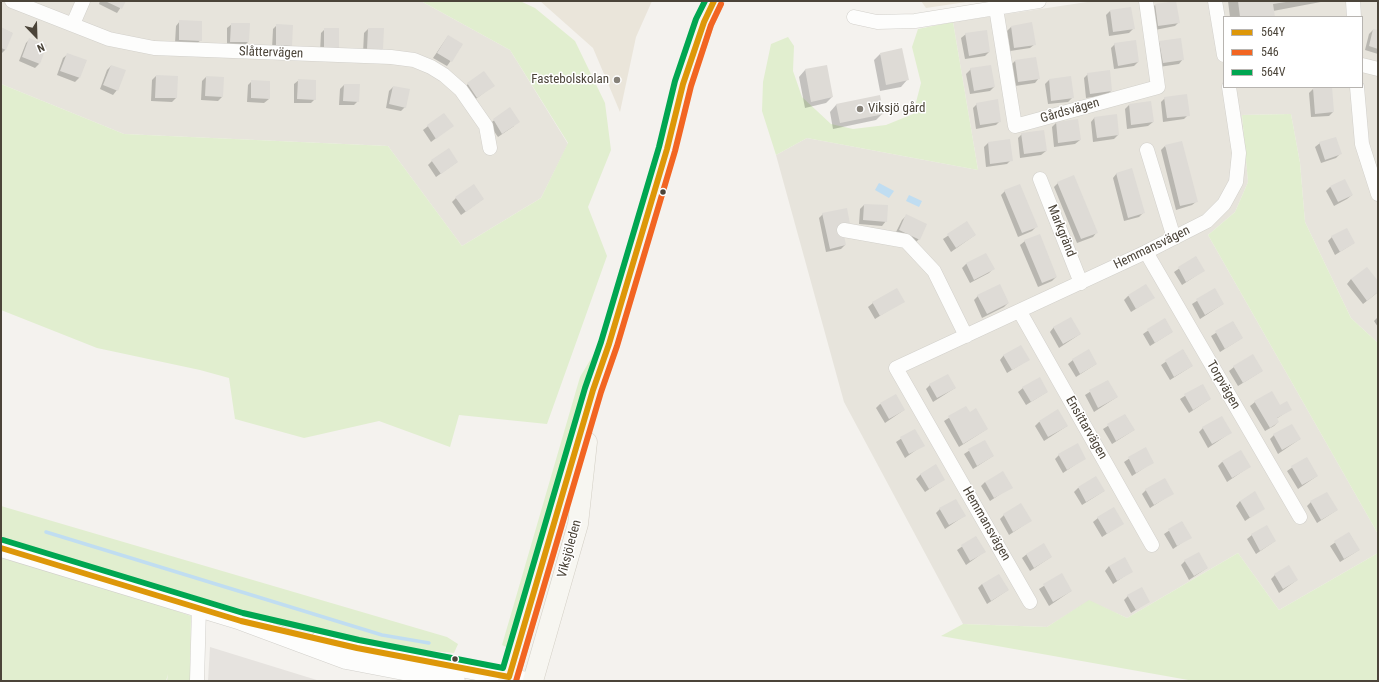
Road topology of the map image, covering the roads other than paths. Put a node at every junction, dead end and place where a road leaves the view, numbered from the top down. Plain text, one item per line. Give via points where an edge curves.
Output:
1 (12, 1) edge
2 (83, 1) edge
3 (714, 1) edge
4 (1039, 1) edge
5 (1146, 1) edge
6 (1215, 1) edge
7 (1353, 1) edge
8 (996, 8) junction
9 (1354, 16) edge
10 (854, 17) dead end
11 (73, 24) junction
12 (1223, 49) edge
13 (1363, 64) edge
14 (1378, 69) edge
15 (1229, 88) edge
16 (1358, 88) edge
17 (490, 148) dead end
18 (1147, 150) dead end
19 (1040, 179) dead end
20 (1378, 194) edge
21 (844, 230) dead end
22 (1174, 238) junction
23 (1146, 252) junction
24 (1081, 282) junction
25 (1020, 312) junction
26 (966, 336) junction
27 (593, 390) junction
28 (1300, 517) dead end
29 (1152, 545) dead end
30 (1, 548) edge
31 (1030, 602) dead end
32 (199, 608) junction
33 (242, 621) junction
34 (514, 680) edge
35 (197, 681) edge
36 (456, 681) edge
37 (533, 681) edge

1 - 11 street, Slåttervägen
2 - 11 street
3 - 27 main road, Viksjöleden via 704,22 683,84 610,344
4 - 8 street
5 - 8 street, Gårdsvägen via 1158,86 1015,126
6 - 12 street
7 - 9 street
8 - 10 street via 915,21 877,22
11 - 17 street, Slåttervägen via 109,39 154,48 414,60 444,75 461,90 486,126
13 - 14 street
15 - 22 street, Hemmansvägen via 1239,153 1236,182 1224,204 1207,220
16 - 20 street via 1362,144
18 - 22 street
19 - 24 street, Markgränd
21 - 26 street via 906,241 934,271
22 - 23 street, Hemmansvägen
23 - 24 street, Hemmansvägen
23 - 28 street, Torpvägen
24 - 25 street, Hemmansvägen
25 - 26 street, Hemmansvägen
25 - 29 street, Ensittarvägen
26 - 31 street, Hemmansvägen via 896,368
27 - 34 main road, Viksjöleden
27 - 37 main road, Viksjöleden via 578,524
30 - 32 street
32 - 33 street
32 - 35 street
33 - 34 street via 357,648
33 - 36 street via 346,660

